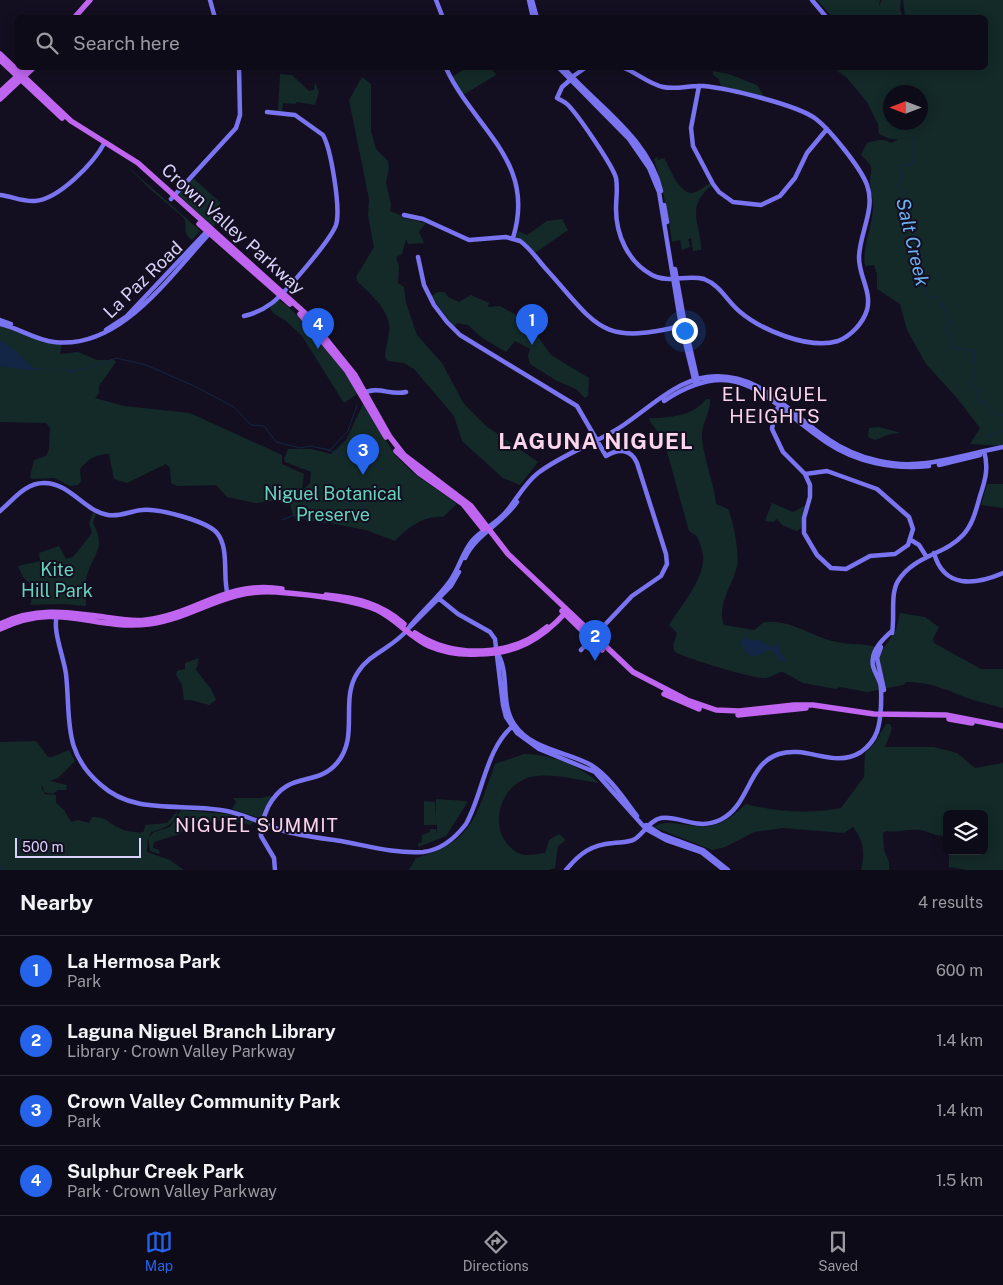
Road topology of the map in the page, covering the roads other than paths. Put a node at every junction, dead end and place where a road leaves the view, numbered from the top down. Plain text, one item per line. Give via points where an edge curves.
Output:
1 (90, 0) edge
2 (94, 0) edge
3 (210, 0) edge
4 (436, 0) edge
5 (531, 0) edge
6 (812, 0) edge
7 (78, 15) edge
8 (79, 15) edge
9 (215, 15) edge
10 (442, 15) edge
11 (534, 15) edge
12 (824, 15) edge
13 (0, 54) edge
14 (0, 60) edge
15 (15, 70) edge
16 (15, 70) edge
17 (25, 70) edge
18 (30, 70) edge
19 (239, 70) edge
20 (447, 70) edge
21 (561, 70) edge
22 (565, 70) edge
23 (582, 70) edge
24 (628, 70) edge
25 (21, 76) junction
26 (571, 79) junction
27 (699, 86) junction
28 (0, 92) edge
29 (0, 99) edge
30 (267, 112) dead end
31 (827, 129) junction
32 (104, 144) junction
33 (0, 195) edge
34 (173, 197) junction
35 (404, 215) dead end
36 (209, 231) junction
37 (512, 238) junction
38 (418, 256) dead end
39 (675, 279) junction
40 (281, 294) junction
41 (244, 316) dead end
42 (0, 322) edge
43 (681, 326) junction
44 (697, 382) junction
45 (406, 392) dead end
46 (363, 393) junction
47 (781, 404) junction
48 (644, 412) junction
49 (635, 421) junction
50 (625, 425) junction
51 (598, 442) junction
52 (1003, 449) edge
53 (985, 453) junction
54 (805, 474) junction
55 (0, 510) edge
56 (487, 530) junction
57 (910, 541) junction
58 (934, 553) junction
59 (924, 557) junction
60 (460, 566) junction
61 (1003, 573) edge
62 (280, 589) junction
63 (311, 593) junction
64 (228, 594) junction
65 (294, 595) junction
66 (437, 597) junction
67 (565, 611) junction
68 (57, 614) junction
69 (0, 624) edge
70 (0, 628) edge
71 (408, 630) junction
72 (592, 637) junction
73 (581, 650) dead end
74 (498, 651) junction
75 (456, 653) junction
76 (633, 672) junction
77 (643, 683) junction
78 (657, 686) junction
79 (881, 716) junction
80 (513, 726) junction
81 (1003, 728) edge
82 (545, 751) junction
83 (562, 754) junction
84 (571, 761) junction
85 (616, 791) junction
86 (263, 822) junction
87 (647, 828) junction
88 (275, 870) edge
89 (566, 870) edge
90 (724, 870) edge
91 (728, 870) edge

1 - 7 main road
2 - 8 main road
3 - 9 street
4 - 10 street
5 - 11 street
6 - 12 street
13 - 16 main road, Crown Valley Parkway
14 - 25 main road, Crown Valley Parkway
15 - 25 main road, Crown Valley Parkway
17 - 25 main road
18 - 25 main road
19 - 34 street via 238,124
20 - 37 street via 463,98 504,152 518,192 520,209
21 - 26 street
22 - 26 street
23 - 26 street
24 - 27 street via 664,87
25 - 28 main road
25 - 29 main road
25 - 32 main road, Crown Valley Parkway via 70,124
26 - 39 street via 629,139 649,168 659,192
26 - 39 street via 556,98 568,105 613,168 617,186 617,225 624,245 643,270 660,278
27 - 31 street via 795,107
27 - 31 street via 691,128 693,146 713,184 733,202 761,205 780,196 795,178 806,153
30 - 40 street via 295,115 323,135 338,207 332,234
31 - 39 street via 864,178 869,192 859,259 868,292 868,308 863,321 853,332 827,343 780,335 738,311 718,288 704,279
32 - 33 street via 83,171 48,197 30,201
32 - 34 main road, Crown Valley Parkway
34 - 36 main road, Crown Valley Parkway
35 - 37 street via 423,219 468,240
36 - 40 main road, Crown Valley Parkway
36 - 42 street, La Paz Road via 126,317 108,330 89,338 52,339
37 - 43 street via 525,245 601,327 616,333 633,334
38 - 51 street via 424,285 447,322 460,335 577,406
39 - 43 street
39 - 44 street
40 - 41 street via 271,303
40 - 46 main road, Crown Valley Parkway via 315,330
43 - 44 street
44 - 47 street via 739,382 756,388
44 - 48 street via 679,387
44 - 49 street
45 - 46 street via 393,394 376,389
46 - 56 main road, Crown Valley Parkway via 404,455 475,510
47 - 53 street via 827,442 861,459 917,468
47 - 54 street via 772,420 774,435 783,452
48 - 49 street
48 - 50 street
49 - 50 street
49 - 51 street
50 - 51 street
51 - 56 street via 538,476
51 - 72 street via 606,456 621,450 635,460 667,564 661,576 632,596
52 - 53 street
53 - 58 street via 986,473 970,526 962,537
54 - 57 street via 827,471 877,489 909,517 913,529
54 - 57 street via 810,485 810,497 804,533 812,549 831,568 846,569 870,556 895,554
55 - 64 street via 25,488 44,483 63,488 105,514 146,510 204,523 217,533 223,544
56 - 60 street via 468,546
56 - 67 main road, Crown Valley Parkway via 501,553
57 - 59 street
58 - 59 street
58 - 61 street via 939,566 960,581 975,583
59 - 79 street via 908,567 896,585 895,624 873,657 881,688
60 - 66 street
60 - 66 street via 451,586
62 - 63 main road
62 - 64 main road via 253,588
62 - 65 main road
63 - 65 main road
63 - 71 main road via 367,601 395,616
64 - 65 main road
64 - 68 main road via 150,621 128,625
65 - 71 main road via 356,603 390,617
66 - 71 street
66 - 74 street via 461,617 490,632
67 - 72 main road, Crown Valley Parkway
67 - 74 main road via 536,638
68 - 69 main road via 32,613
68 - 70 main road via 33,617
68 - 86 street via 70,735 82,764 100,785 116,796 138,804 220,810
71 - 75 main road via 429,646
71 - 86 street via 368,660 358,672 349,697 348,742 339,760 326,772 280,790
72 - 73 street
72 - 76 main road, Crown Valley Parkway
72 - 77 main road, Crown Valley Parkway via 619,666
74 - 75 main road
74 - 75 main road via 464,650
74 - 80 street via 506,704
76 - 77 main road
76 - 78 main road, Crown Valley Parkway
77 - 78 main road
77 - 79 main road, Crown Valley Parkway via 690,706 716,714 747,715 809,708
78 - 79 main road, Crown Valley Parkway via 695,704 724,711 808,705
79 - 81 main road, Crown Valley Parkway via 946,715
79 - 87 street via 880,727 871,742 849,757 834,759 788,752 769,759 756,771 738,804 721,819 700,824 663,818
80 - 82 street via 524,740
80 - 83 street via 528,739
80 - 86 street via 497,747 466,824 459,833 434,849 399,852 290,832
82 - 83 street
82 - 84 street
83 - 84 street
83 - 85 street via 590,765
84 - 85 street via 595,772
85 - 87 street
86 - 88 street via 261,836 274,858
87 - 89 street via 630,841 594,846 576,858
87 - 90 street via 666,840 701,852
87 - 91 street via 703,850

